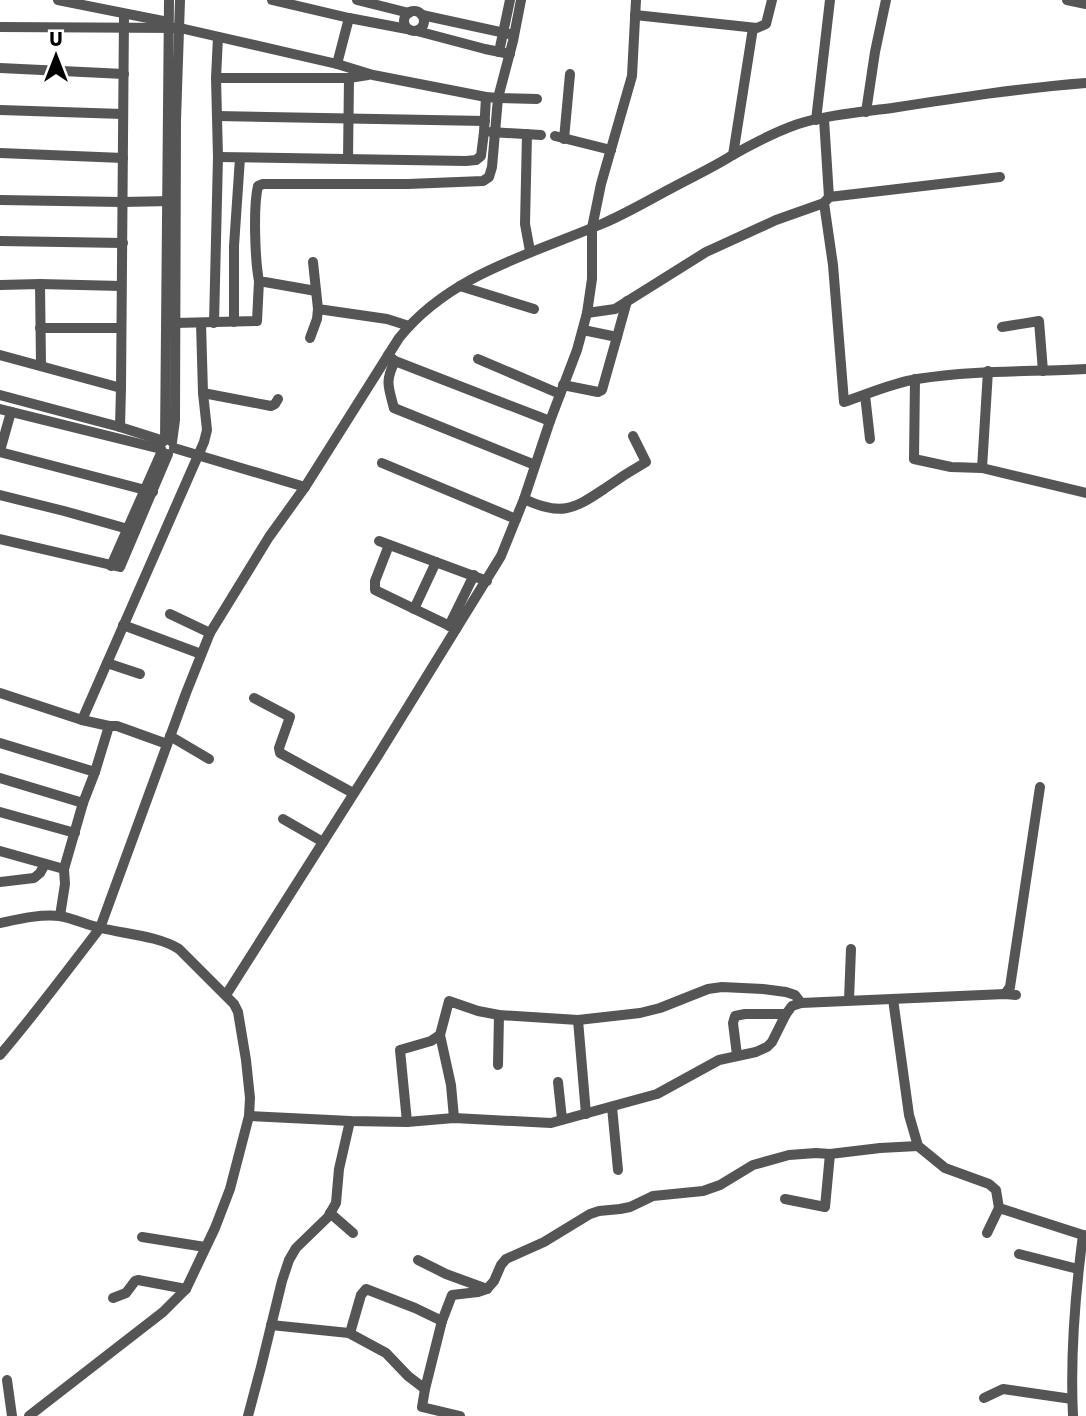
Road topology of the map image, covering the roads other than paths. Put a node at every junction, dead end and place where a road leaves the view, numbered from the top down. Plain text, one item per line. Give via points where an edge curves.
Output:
1 (58, 0) edge
2 (169, 0) edge
3 (180, 0) edge
4 (272, 0) edge
5 (357, 0) edge
6 (510, 0) edge
7 (521, 0) edge
8 (636, 0) edge
9 (772, 0) edge
10 (830, 0) edge
11 (886, 0) edge
12 (1067, 0) edge
13 (1086, 4) edge
14 (416, 10) edge
15 (124, 14) junction
16 (635, 15) junction
17 (349, 18) junction
18 (172, 26) junction
19 (0, 27) edge
20 (123, 28) junction
21 (753, 28) junction
22 (412, 30) junction
23 (509, 33) junction
24 (218, 37) junction
25 (504, 53) junction
26 (337, 64) junction
27 (0, 68) edge
28 (124, 74) junction
29 (570, 74) dead end
30 (373, 75) junction
31 (216, 78) junction
32 (349, 78) junction
33 (1086, 83) edge
34 (486, 97) junction
35 (498, 98) junction
36 (537, 99) dead end
37 (0, 110) edge
38 (866, 112) junction
39 (123, 114) junction
40 (217, 116) junction
41 (350, 119) junction
42 (820, 119) junction
43 (488, 128) junction
44 (527, 134) junction
45 (541, 135) dead end
46 (611, 150) junction
47 (0, 153) edge
48 (733, 156) junction
49 (218, 157) junction
50 (122, 158) junction
51 (240, 158) junction
52 (348, 159) junction
53 (367, 160) junction
54 (1000, 177) dead end
55 (369, 184) junction
56 (0, 200) edge
57 (827, 200) junction
58 (171, 201) junction
59 (122, 202) junction
60 (592, 228) junction
61 (0, 242) edge
62 (123, 243) junction
63 (530, 251) junction
64 (313, 262) dead end
65 (259, 281) junction
66 (40, 284) junction
67 (0, 285) edge
68 (121, 286) junction
69 (460, 286) junction
70 (316, 291) junction
71 (626, 302) junction
72 (318, 309) junction
73 (534, 309) dead end
74 (587, 313) junction
75 (234, 322) junction
76 (175, 323) junction
77 (201, 323) junction
78 (214, 323) junction
79 (408, 326) junction
80 (1002, 327) dead end
81 (40, 328) junction
82 (121, 328) junction
83 (583, 330) junction
84 (617, 337) junction
85 (310, 338) dead end
86 (0, 355) edge
87 (392, 358) junction
88 (478, 359) dead end
89 (41, 366) junction
90 (1086, 369) edge
91 (988, 371) junction
92 (1043, 371) junction
93 (915, 379) junction
94 (121, 388) junction
95 (561, 390) junction
96 (203, 393) junction
97 (0, 395) edge
98 (865, 395) junction
99 (278, 399) dead end
100 (5, 411) edge
101 (550, 421) junction
102 (120, 427) junction
103 (632, 436) dead end
104 (870, 439) dead end
105 (167, 447) junction
106 (0, 452) edge
107 (199, 454) junction
108 (382, 463) dead end
109 (535, 465) junction
110 (982, 468) junction
111 (305, 487) junction
112 (149, 490) junction
113 (1086, 493) edge
114 (0, 495) edge
115 (524, 499) junction
116 (516, 519) junction
117 (130, 530) junction
118 (0, 539) edge
119 (436, 562) junction
120 (474, 575) junction
121 (487, 581) junction
122 (414, 609) junction
123 (170, 614) dead end
124 (122, 625) junction
125 (453, 628) junction
126 (210, 633) junction
127 (201, 654) junction
128 (107, 663) junction
129 (140, 674) dead end
130 (0, 693) edge
131 (254, 698) dead end
132 (82, 720) junction
133 (109, 726) junction
134 (168, 740) junction
135 (0, 743) edge
136 (209, 759) dead end
137 (95, 772) junction
138 (0, 778) edge
139 (1040, 787) dead end
140 (354, 793) junction
141 (83, 803) junction
142 (0, 812) edge
143 (283, 819) dead end
144 (75, 833) junction
145 (323, 842) junction
146 (0, 851) edge
147 (45, 864) junction
148 (64, 869) junction
149 (0, 882) edge
150 (60, 916) junction
151 (0, 923) edge
152 (100, 928) junction
153 (851, 949) dead end
154 (226, 995) junction
155 (893, 999) junction
156 (849, 1000) junction
157 (801, 1003) junction
158 (786, 1014) junction
159 (499, 1015) junction
160 (578, 1020) junction
161 (440, 1035) junction
162 (0, 1055) edge
163 (737, 1055) junction
164 (498, 1065) dead end
165 (558, 1082) dead end
166 (612, 1107) junction
167 (586, 1114) junction
168 (253, 1116) junction
169 (454, 1118) junction
170 (562, 1119) junction
171 (350, 1121) junction
172 (407, 1122) junction
173 (918, 1146) junction
174 (830, 1154) junction
175 (618, 1170) dead end
176 (785, 1199) dead end
177 (999, 1208) junction
178 (330, 1213) junction
179 (353, 1233) dead end
180 (988, 1233) dead end
181 (1085, 1235) edge
182 (142, 1237) dead end
183 (205, 1247) junction
184 (1019, 1254) dead end
185 (418, 1260) dead end
186 (1078, 1269) junction
187 (186, 1289) junction
188 (487, 1289) junction
189 (113, 1298) dead end
190 (442, 1321) junction
191 (271, 1325) junction
192 (350, 1334) junction
193 (7, 1380) dead end
194 (425, 1389) junction
195 (984, 1398) dead end
196 (1072, 1399) junction
197 (12, 1416) edge
198 (29, 1416) edge
199 (248, 1416) edge
200 (460, 1416) edge
201 (1073, 1416) edge

1 - 15 street
2 - 18 street
3 - 18 street
4 - 17 street
5 - 14 street
6 - 23 street
7 - 23 street
8 - 16 street
9 - 21 street via 766,24
10 - 42 street
11 - 38 street
12 - 13 street
14 - 22 street via 404,21
14 - 22 street via 424,25
14 - 23 street
15 - 18 street
15 - 20 street
16 - 21 street
16 - 46 street via 632,76
17 - 22 street
17 - 26 street
18 - 20 street
18 - 24 street
18 - 58 street via 176,120
19 - 20 street
20 - 28 street
21 - 48 street
22 - 25 street
23 - 25 street
24 - 26 street
24 - 31 street
25 - 35 street
26 - 30 street
27 - 28 street
28 - 39 street
29 - 46 street via 559,138
30 - 32 street
30 - 34 street
31 - 32 street
31 - 40 street
32 - 41 street
33 - 38 street
34 - 35 street
34 - 43 street
35 - 36 street
35 - 43 street
37 - 39 street
38 - 42 street
39 - 50 street
40 - 41 street
40 - 49 street
41 - 43 street
41 - 52 street
42 - 48 street via 777,132
42 - 57 street
43 - 44 street
43 - 53 street via 476,160
43 - 55 street via 495,150 491,174 484,181
44 - 45 street
44 - 63 street via 525,223
46 - 60 street
47 - 50 street
48 - 60 street
49 - 51 street
49 - 78 street
50 - 59 street
51 - 52 street
51 - 75 street
52 - 53 street
53 - 55 street
54 - 57 street
55 - 65 street via 258,186
56 - 59 street
57 - 71 street via 706,252
57 - 98 street via 844,402
58 - 59 street
58 - 76 street
58 - 105 street
59 - 62 street
60 - 63 street
60 - 74 street
61 - 62 street
62 - 68 street
63 - 69 street
64 - 70 street
65 - 70 street
65 - 75 street via 257,321
66 - 67 street
66 - 68 street
66 - 81 street
68 - 82 street
69 - 73 street
69 - 79 street
70 - 72 street
71 - 74 street via 615,309
71 - 84 street
72 - 79 street
72 - 85 street
74 - 83 street
75 - 78 street
76 - 77 street
76 - 105 street via 175,419
77 - 78 street
77 - 96 street
79 - 87 street
80 - 92 street via 1038,321
81 - 82 street
81 - 89 street
82 - 94 street
83 - 84 street
83 - 95 street
84 - 95 street via 600,392
86 - 89 street
87 - 101 street
87 - 109 street via 389,410
87 - 111 street
88 - 95 street
89 - 94 street
90 - 92 street
91 - 92 street
91 - 93 street
91 - 110 street
93 - 98 street
93 - 110 street via 914,459
94 - 102 street
95 - 101 street
96 - 99 street via 271,406
96 - 107 street via 207,430
97 - 102 street
98 - 104 street
100 - 105 street
100 - 106 street
101 - 109 street
102 - 105 street
103 - 115 street via 646,462 577,506 557,509
105 - 107 street
105 - 112 street
106 - 112 street
107 - 111 street
107 - 124 street
108 - 116 street
109 - 115 street
110 - 113 street
111 - 126 street
112 - 117 street
114 - 117 street
115 - 116 street
116 - 121 street
117 - 118 street via 111,566
119 - 120 street
119 - 122 street
119 - 122 street via 384,543 375,590
120 - 121 street
120 - 125 street
121 - 125 street
122 - 125 street
123 - 126 street
124 - 127 street
124 - 128 street
125 - 140 street
126 - 127 street
127 - 134 street
128 - 129 street
128 - 132 street
130 - 132 street
131 - 140 street via 290,716 281,753
132 - 133 street
133 - 134 street
133 - 137 street
134 - 136 street
134 - 152 street
135 - 137 street
137 - 141 street
138 - 141 street
139 - 155 street via 1011,994
140 - 145 street
141 - 144 street
142 - 144 street
143 - 145 street
144 - 148 street
145 - 154 street
146 - 147 street
147 - 148 street
147 - 149 street via 37,877
148 - 150 street
150 - 151 street
150 - 152 street
152 - 154 street via 172,945
152 - 162 street
153 - 156 street
154 - 168 street via 238,1012
155 - 156 street
155 - 173 street via 909,1115
156 - 157 street
157 - 158 street
157 - 160 street via 786,992 722,987 640,1013
158 - 163 street via 767,1047
158 - 163 street via 735,1016
159 - 160 street
159 - 161 street via 449,1001
159 - 164 street
160 - 167 street
161 - 169 street
161 - 172 street via 400,1050
163 - 166 street via 712,1063 657,1094
165 - 170 street
166 - 167 street
166 - 175 street
167 - 170 street
168 - 171 street
168 - 183 street via 230,1189
169 - 170 street via 551,1123
169 - 172 street
171 - 172 street
171 - 178 street via 336,1203
173 - 174 street
173 - 177 street via 945,1168 989,1184 996,1190
174 - 176 street via 825,1207
174 - 188 street via 789,1155 753,1165 703,1191 653,1195 630,1207 590,1214 506,1259
177 - 180 street
177 - 181 street
178 - 179 street
178 - 191 street via 289,1260
181 - 186 street
182 - 183 street
183 - 187 street
184 - 186 street
185 - 188 street
186 - 196 street
187 - 189 street via 138,1280 126,1293
187 - 198 street
188 - 190 street via 453,1294
190 - 192 street via 366,1289
190 - 194 street
191 - 192 street
191 - 199 street
192 - 194 street via 386,1353
193 - 197 street
194 - 200 street via 422,1407
195 - 196 street via 1003,1389
196 - 201 street

